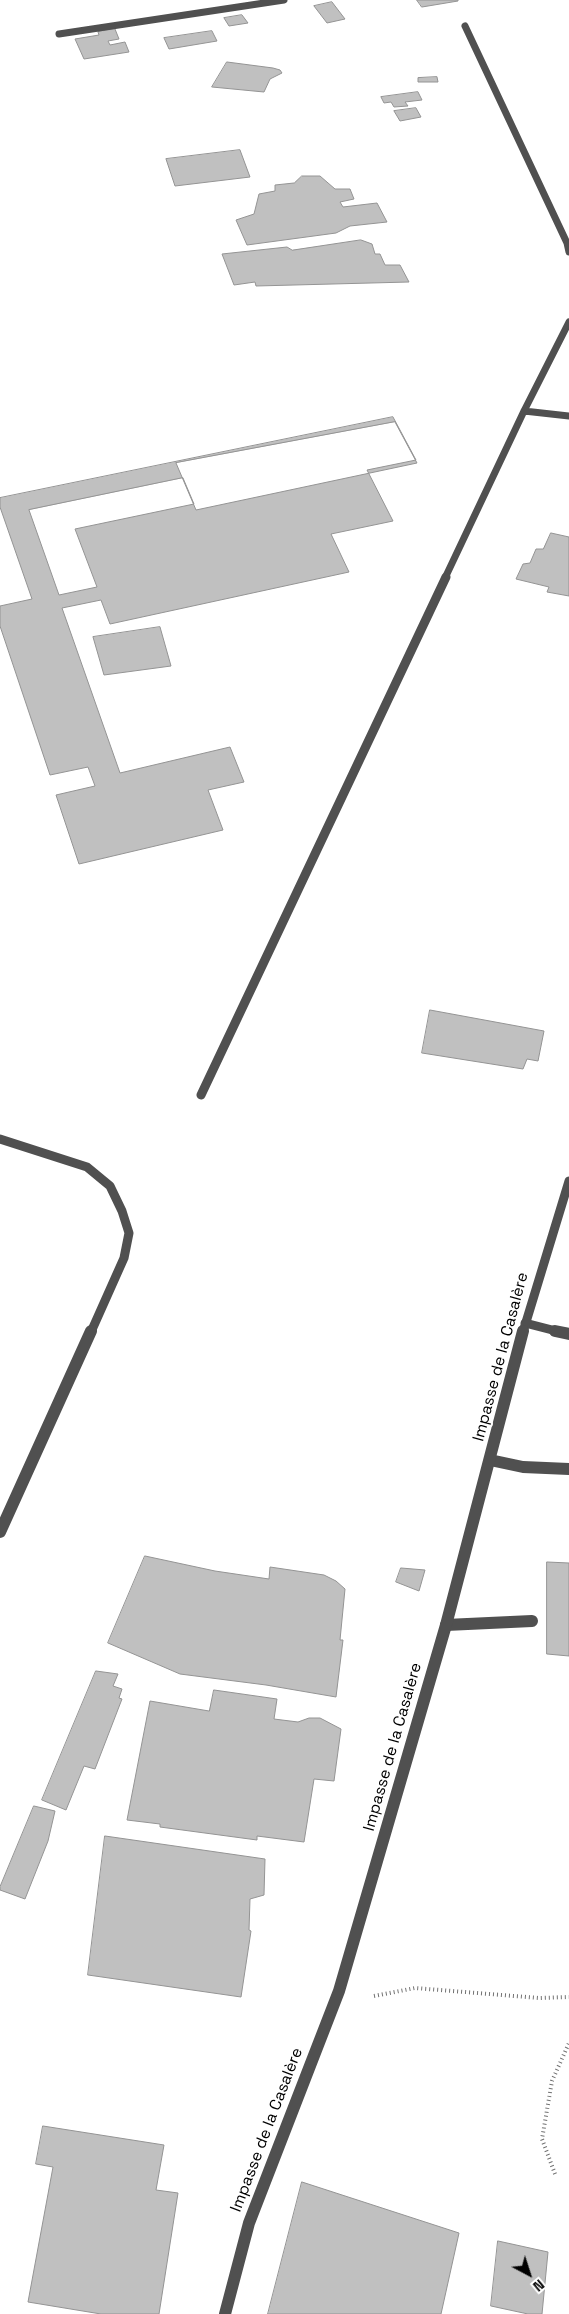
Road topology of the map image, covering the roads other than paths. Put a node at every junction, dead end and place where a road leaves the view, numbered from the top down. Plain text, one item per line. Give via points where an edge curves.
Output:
1 (284, 0) edge
2 (465, 26) dead end
3 (59, 34) dead end
4 (569, 252) edge
5 (569, 322) edge
6 (524, 411) junction
7 (569, 416) edge
8 (202, 1095) dead end
9 (0, 1139) edge
10 (569, 1181) edge
11 (525, 1323) junction
12 (569, 1334) edge
13 (490, 1460) junction
14 (569, 1469) edge
15 (0, 1532) edge
16 (532, 1621) dead end
17 (446, 1625) junction
18 (224, 2314) edge

1 - 3 street
2 - 4 street
5 - 6 street
6 - 7 street
6 - 8 street
9 - 15 street via 87,1168 110,1186 128,1233 124,1258
10 - 11 street, Impasse de la Casalère
11 - 12 street
11 - 13 street, Impasse de la Casalère
13 - 14 street via 523,1467
13 - 17 street, Impasse de la Casalère
16 - 17 street
17 - 18 street, Impasse de la Casalère via 338,1991 249,2223

